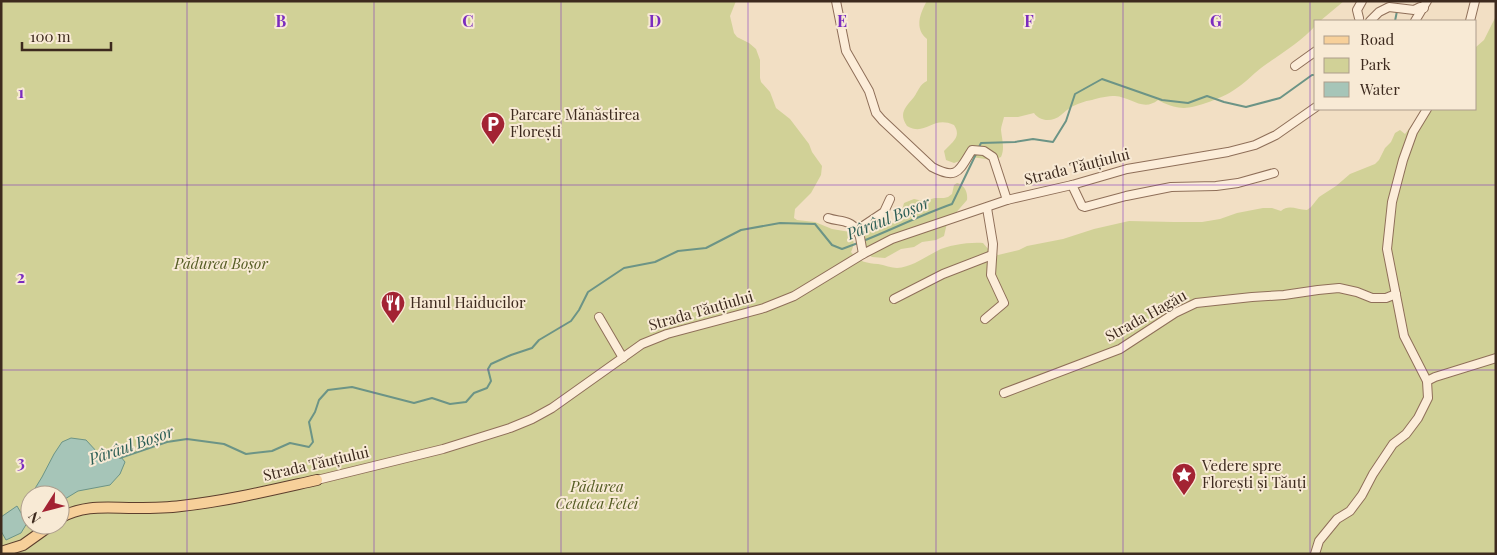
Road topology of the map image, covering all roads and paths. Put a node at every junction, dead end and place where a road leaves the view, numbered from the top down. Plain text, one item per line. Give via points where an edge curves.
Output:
1 (836, 1) edge
2 (1362, 1) edge
3 (1474, 1) edge
4 (1426, 5) edge
5 (1360, 20) edge
6 (1371, 20) edge
7 (1416, 20) edge
8 (1470, 20) edge
9 (1314, 53) edge
10 (1295, 66) dead end
11 (1314, 108) edge
12 (1427, 110) edge
13 (1274, 173) dead end
14 (1072, 185) junction
15 (890, 199) dead end
16 (1007, 200) junction
17 (988, 208) junction
18 (828, 218) dead end
19 (857, 230) junction
20 (863, 254) junction
21 (992, 255) junction
22 (1396, 294) junction
23 (894, 299) dead end
24 (599, 317) dead end
25 (985, 319) dead end
26 (623, 358) junction
27 (1496, 358) edge
28 (1427, 382) junction
29 (1004, 394) dead end
30 (318, 480) joint
31 (70, 513) edge
32 (37, 535) edge
33 (1, 552) edge
34 (1315, 554) edge

1 - 16 street via 846,51 882,120 941,172 953,174 960,170 972,150 984,151 993,158
2 - 5 street via 1357,10
3 - 8 street
4 - 6 street via 1414,10 1389,7
4 - 7 street
9 - 10 street
11 - 14 street, Strada Tăuțiului via 1276,135 1255,145 1126,169
12 - 22 street via 1413,132 1392,202 1388,249
13 - 14 street via 1216,186 1171,187 1085,207
14 - 16 street, Strada Tăuțiului
15 - 19 street via 884,212
16 - 17 street, Strada Tăuțiului
17 - 20 street, Strada Tăuțiului via 892,239
17 - 21 street
18 - 19 street via 843,220
19 - 20 street
20 - 26 street, Strada Tăuțiului via 778,303 667,334 642,344
21 - 23 street via 943,274
21 - 25 street via 991,275 1004,304
22 - 28 street via 1404,336
22 - 29 street, Strada Hagău via 1372,298 1339,288 1196,303 1120,349
24 - 26 street
26 - 30 street, Strada Tăuțiului via 552,408 510,428 443,449
27 - 28 street
28 - 34 street via 1428,398 1418,418 1393,444 1350,511 1337,519 1319,541
30 - 31 main road, Strada Tăuțiului via 234,499 180,506 89,508
32 - 33 main road via 23,545

